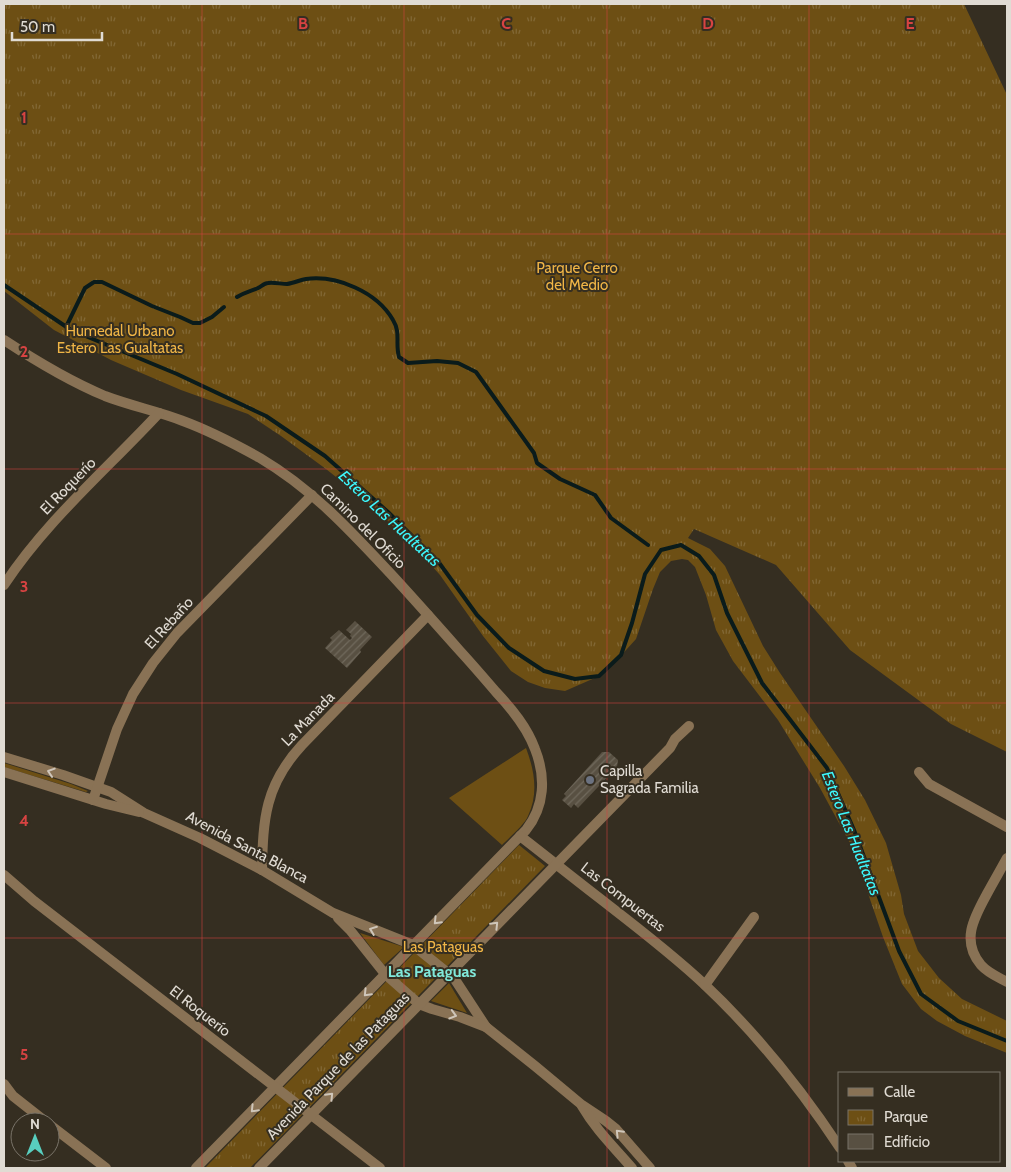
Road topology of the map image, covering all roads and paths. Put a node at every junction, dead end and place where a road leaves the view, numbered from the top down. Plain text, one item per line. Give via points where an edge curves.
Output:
1 (4, 340) edge
2 (159, 413) junction
3 (312, 495) junction
4 (4, 585) edge
5 (428, 615) junction
6 (689, 726) dead end
7 (4, 757) edge
8 (4, 772) edge
9 (919, 772) dead end
10 (98, 787) junction
11 (94, 800) junction
12 (144, 812) junction
13 (1007, 827) edge
14 (520, 836) junction
15 (1007, 858) edge
16 (556, 864) junction
17 (262, 870) junction
18 (4, 874) edge
19 (333, 913) junction
20 (754, 917) dead end
21 (413, 945) junction
22 (449, 973) junction
23 (385, 974) junction
24 (1007, 982) edge
25 (705, 985) junction
26 (419, 1004) junction
27 (486, 1027) junction
28 (4, 1084) edge
29 (275, 1088) junction
30 (8, 1094) edge
31 (582, 1105) junction
32 (32, 1112) edge
33 (311, 1115) junction
34 (60, 1133) edge
35 (838, 1145) edge
36 (106, 1168) edge
37 (196, 1168) edge
38 (259, 1168) edge
39 (380, 1168) edge
40 (632, 1168) edge
41 (650, 1168) edge

1 - 2 street, Camino del Oficio via 82,386
2 - 3 street, Camino del Oficio via 206,430 244,449
2 - 4 street, El Roquerío via 47,528
3 - 5 street, Camino del Oficio via 350,529
3 - 10 street, El Rebaño via 177,633 153,663 125,711
5 - 14 street, Camino del Oficio via 513,711 532,743 541,769 541,799 533,820
5 - 17 street, La Manada via 285,766 265,813
6 - 16 street, Avenida Parque de las Pataguas
10 -> 7 street, Avenida Santa Blanca
8 - 11 street, Avenida Santa Blanca
9 - 13 street via 929,784
10 - 11 street, El Rebaño
10 - 12 street, Avenida Santa Blanca
11 - 12 street, Avenida Santa Blanca
12 - 17 street, Avenida Santa Blanca
14 - 16 street, Las Compuertas
14 -> 21 street, Avenida Parque de las Pataguas
15 - 24 street via 976,914 971,936 974,951 982,965
22 -> 16 street, Avenida Parque de las Pataguas
16 - 25 street, Las Compuertas
17 - 19 street, Avenida Santa Blanca
18 - 29 street, El Roquerío via 34,901
21 -> 19 street, Avenida Santa Blanca
19 - 23 street, Avenida Santa Blanca
20 - 25 street
21 - 22 street, Avenida Santa Blanca
21 - 23 street, Avenida Parque de las Pataguas
22 - 26 street, Avenida Parque de las Pataguas
22 - 27 street, Avenida Santa Blanca
23 - 26 street, Avenida Santa Blanca
23 -> 29 street, Avenida Parque de las Pataguas
25 - 35 street, Las Compuertas via 776,1062
26 -> 27 street, Avenida Santa Blanca
33 -> 26 street, Avenida Parque de las Pataguas
27 - 31 street, Avenida Santa Blanca
28 - 30 street
29 - 33 street, El Roquerío
29 -> 37 street, Avenida Parque de las Pataguas
30 - 32 street
31 - 40 street, Avenida Santa Blanca via 601,1134
41 -> 31 street, Avenida Santa Blanca via 616,1129
33 - 38 street, Avenida Parque de las Pataguas
33 - 39 street, El Roquerío
34 - 36 street

